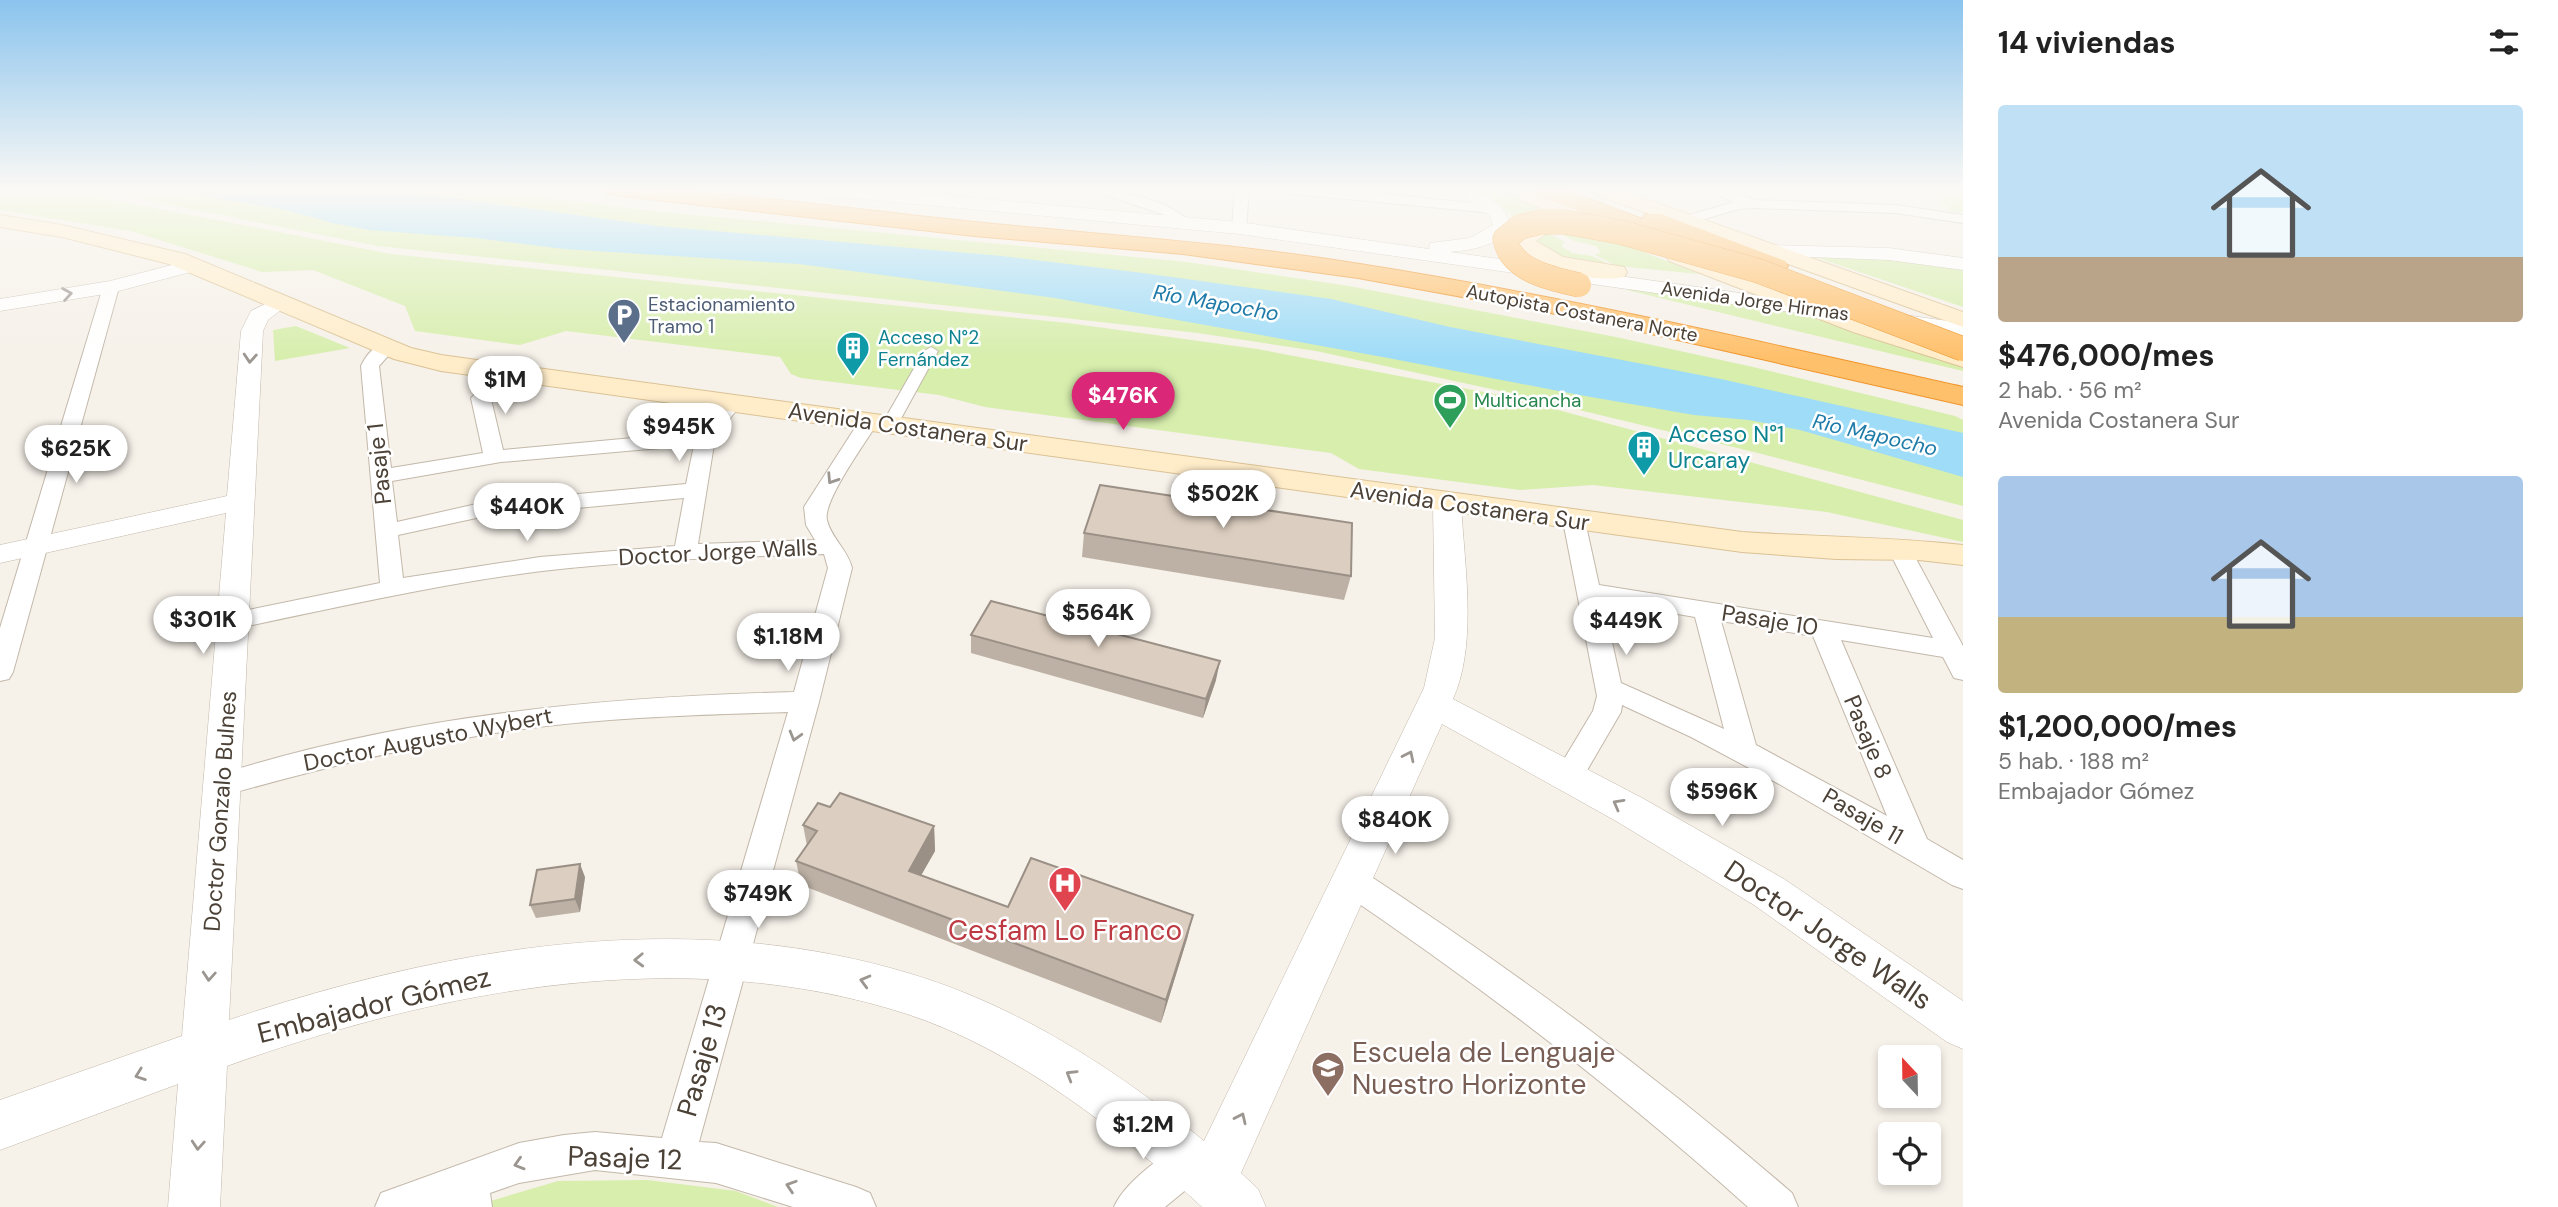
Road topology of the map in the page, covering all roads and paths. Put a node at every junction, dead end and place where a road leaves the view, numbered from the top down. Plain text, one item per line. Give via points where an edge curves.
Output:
1 (129, 245) edge
2 (1164, 245) edge
3 (1244, 245) edge
4 (1361, 245) edge
5 (1451, 245) edge
6 (1507, 245) edge
7 (1528, 245) edge
8 (1663, 245) edge
9 (1668, 245) edge
10 (1699, 245) edge
11 (1708, 245) edge
12 (1726, 245) edge
13 (1366, 246) junction
14 (1422, 254) junction
15 (1963, 264) edge
16 (195, 265) junction
17 (1766, 269) junction
18 (1616, 272) junction
19 (111, 287) junction
20 (279, 303) junction
21 (0, 305) edge
22 (1815, 310) junction
23 (1960, 323) edge
24 (387, 348) junction
25 (1963, 349) edge
26 (932, 351) dead end
27 (1963, 359) edge
28 (509, 373) junction
29 (1963, 378) edge
30 (1963, 396) edge
31 (733, 403) junction
32 (879, 423) junction
33 (705, 438) junction
34 (494, 456) junction
35 (380, 477) junction
36 (696, 490) junction
37 (241, 500) junction
38 (1447, 503) junction
39 (1574, 521) junction
40 (386, 531) junction
41 (37, 546) junction
42 (831, 547) junction
43 (1900, 549) junction
44 (685, 552) junction
45 (0, 554) edge
46 (1963, 555) edge
47 (392, 588) junction
48 (1588, 591) junction
49 (1706, 610) junction
50 (233, 621) junction
51 (1823, 629) junction
52 (1957, 660) edge
53 (0, 672) edge
54 (1608, 688) junction
55 (805, 702) junction
56 (1434, 704) junction
57 (1743, 749) junction
58 (1569, 776) junction
59 (222, 785) junction
60 (1914, 845) junction
61 (1963, 876) edge
62 (1350, 880) junction
63 (730, 961) junction
64 (1963, 1027) edge
65 (204, 1052) junction
66 (0, 1125) edge
67 (675, 1159) junction
68 (1214, 1183) edge
69 (471, 1194) edge
70 (194, 1207) edge
71 (395, 1207) edge
72 (856, 1207) edge
73 (1134, 1207) edge
74 (1778, 1207) edge

1 - 16 main road, Avenida Costanera Sur
2 - 30 highway, Autopista Costanera Norte via 1359,271 1594,313
3 - 29 highway, Autopista Costanera Norte via 1383,263 1648,311
4 - 13 street
5 - 13 street
6 - 29 highway, bridge via 1510,255 1526,266 1579,285 1814,336
7 - 18 main road via 1549,259
8 - 17 main road
9 - 17 highway, bridge
10 - 17 highway
11 - 17 highway
12 - 17 main road
13 - 14 street
14 - 18 street, Avenida Jorge Hirmas
14 - 22 street, Avenida Jorge Hirmas
15 - 17 street, Avenida Jorge Hirmas via 1880,254
16 - 19 street
16 - 20 main road, Avenida Costanera Sur
17 - 18 street, Avenida Jorge Hirmas
17 - 22 main road
17 - 23 highway
17 - 25 highway, bridge
21 -> 19 street
19 - 41 street
20 - 24 main road, Avenida Costanera Sur
20 -> 37 street, Doctor Gonzalo Bulnes via 252,326
22 - 23 street, Avenida Jorge Hirmas
22 - 27 main road
24 - 28 main road, Avenida Costanera Sur via 421,359
24 - 35 street, Pasaje 1 via 370,366
26 - 32 street
28 - 31 main road, Avenida Costanera Sur
28 - 34 street via 481,398
31 - 32 main road, Avenida Costanera Sur
31 - 33 street
32 - 38 main road, Avenida Costanera Sur
32 -> 42 street, Pasaje 13 via 815,507 815,523
33 - 34 street
33 - 36 street
34 - 35 street
35 - 40 street, Pasaje 1
36 - 40 street via 481,510
36 - 44 street
37 - 41 street
37 - 50 street, Doctor Gonzalo Bulnes
38 - 39 main road, Avenida Costanera Sur
38 - 56 street via 1451,638 1447,670
39 - 43 main road, Avenida Costanera Sur via 1794,547
39 - 48 street
40 - 47 street, Pasaje 1
41 - 45 street
41 - 53 street
42 - 44 street, Doctor Jorge Walls
42 - 55 street, Pasaje 13 via 840,568
43 - 46 main road, Avenida Costanera Sur
43 - 52 street
44 - 47 street, Doctor Jorge Walls via 541,564
47 - 50 street, Doctor Jorge Walls
48 - 49 street, Pasaje 10
48 - 54 street
49 - 51 street, Pasaje 10
49 - 57 street
50 - 59 street, Doctor Gonzalo Bulnes
51 - 52 street, Pasaje 10
51 - 60 street, Pasaje 8
54 - 57 street, Pasaje 11
54 - 58 street via 1607,712
55 - 59 street, Doctor Augusto Wybert via 627,708 496,723 361,748
55 -> 63 street, Pasaje 13
56 - 58 street, Doctor Jorge Walls
62 -> 56 street
57 - 60 street, Pasaje 11
64 -> 58 street, Doctor Jorge Walls via 1769,892
59 -> 65 street, Doctor Gonzalo Bulnes
60 - 61 street, Pasaje 11
68 -> 62 street
62 - 74 street via 1570,1033
63 -> 65 street, Embajador Gómez via 600,962 484,975 342,1007
63 - 67 street, Pasaje 13
68 -> 63 street, Embajador Gómez via 1087,1085 960,1014 857,979
65 -> 66 street, Embajador Gómez
65 -> 70 street, Doctor Gonzalo Bulnes
67 -> 69 street, Pasaje 12 via 595,1151 564,1154 519,1163
72 -> 67 street, Pasaje 12 via 716,1163
68 - 73 street
69 - 71 street, Pasaje 12

